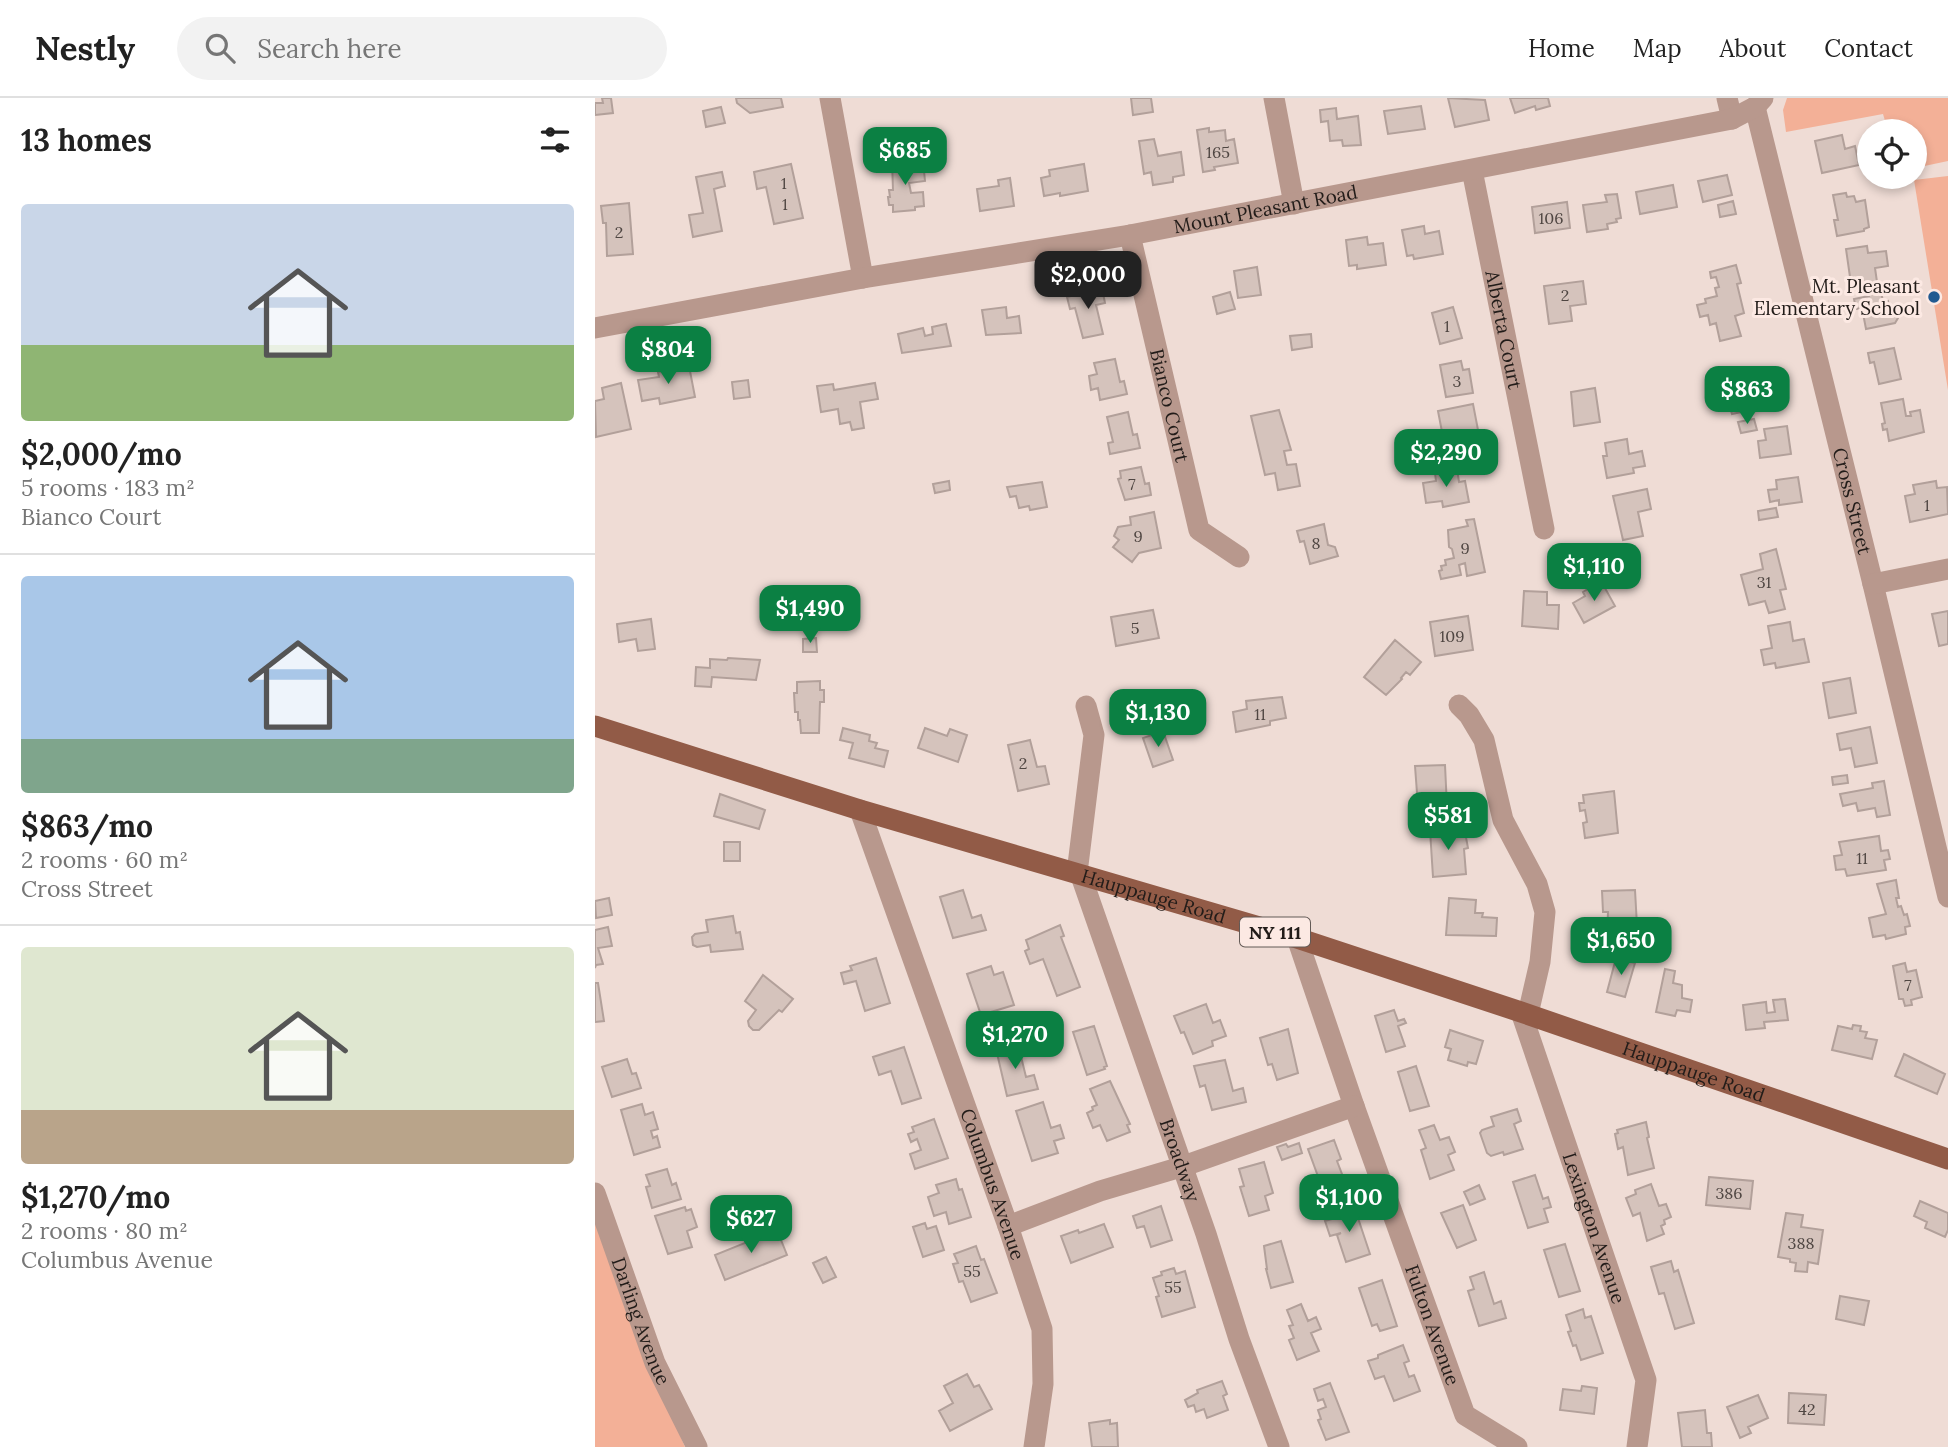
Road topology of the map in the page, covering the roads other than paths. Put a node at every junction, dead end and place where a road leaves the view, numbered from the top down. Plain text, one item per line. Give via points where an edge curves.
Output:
1 (830, 98) edge
2 (1274, 98) edge
3 (1759, 103) edge
4 (1729, 108) edge
5 (1472, 170) junction
6 (1294, 204) junction
7 (1130, 235) junction
8 (863, 278) junction
9 (595, 328) edge
10 (1544, 529) dead end
11 (1240, 557) dead end
12 (1948, 569) edge
13 (1873, 584) junction
14 (1459, 705) dead end
15 (1086, 706) dead end
16 (595, 726) edge
17 (860, 810) junction
18 (1078, 873) junction
19 (1948, 897) edge
20 (1297, 938) junction
21 (1524, 1013) junction
22 (1353, 1106) junction
23 (1948, 1159) edge
24 (1181, 1167) junction
25 (595, 1193) edge
26 (1008, 1226) junction
27 (697, 1447) edge
28 (1034, 1447) edge
29 (1279, 1447) edge
30 (1517, 1447) edge
31 (1637, 1447) edge

1 - 8 street
2 - 6 street
3 - 4 street, Mount Pleasant Road
3 - 13 street, Cross Street
4 - 5 street, Mount Pleasant Road
5 - 6 street, Mount Pleasant Road
5 - 10 street, Alberta Court
6 - 7 street, Mount Pleasant Road
7 - 8 street, Mount Pleasant Road
7 - 11 street, Bianco Court via 1199,530
8 - 9 street, Mount Pleasant Road
12 - 13 street
13 - 19 street, Cross Street
14 - 21 street via 1484,740 1503,820 1537,884 1545,912 1540,962
15 - 18 street via 1094,735
16 - 17 main road, Hauppauge Road / NY 111
17 - 18 main road, Hauppauge Road / NY 111
17 - 26 street, Columbus Avenue
18 - 20 main road, Hauppauge Road / NY 111
18 - 24 street, Broadway
20 - 21 main road, Hauppauge Road / NY 111
20 - 22 street, Fulton Avenue
21 - 23 main road, Hauppauge Road / NY 111
21 - 31 street, Lexington Avenue via 1646,1380
22 - 24 street
22 - 30 street, Fulton Avenue via 1465,1415
24 - 26 street
24 - 29 street, Broadway
25 - 27 street, Darling Avenue via 655,1363
26 - 28 street, Columbus Avenue via 1042,1329 1043,1384

